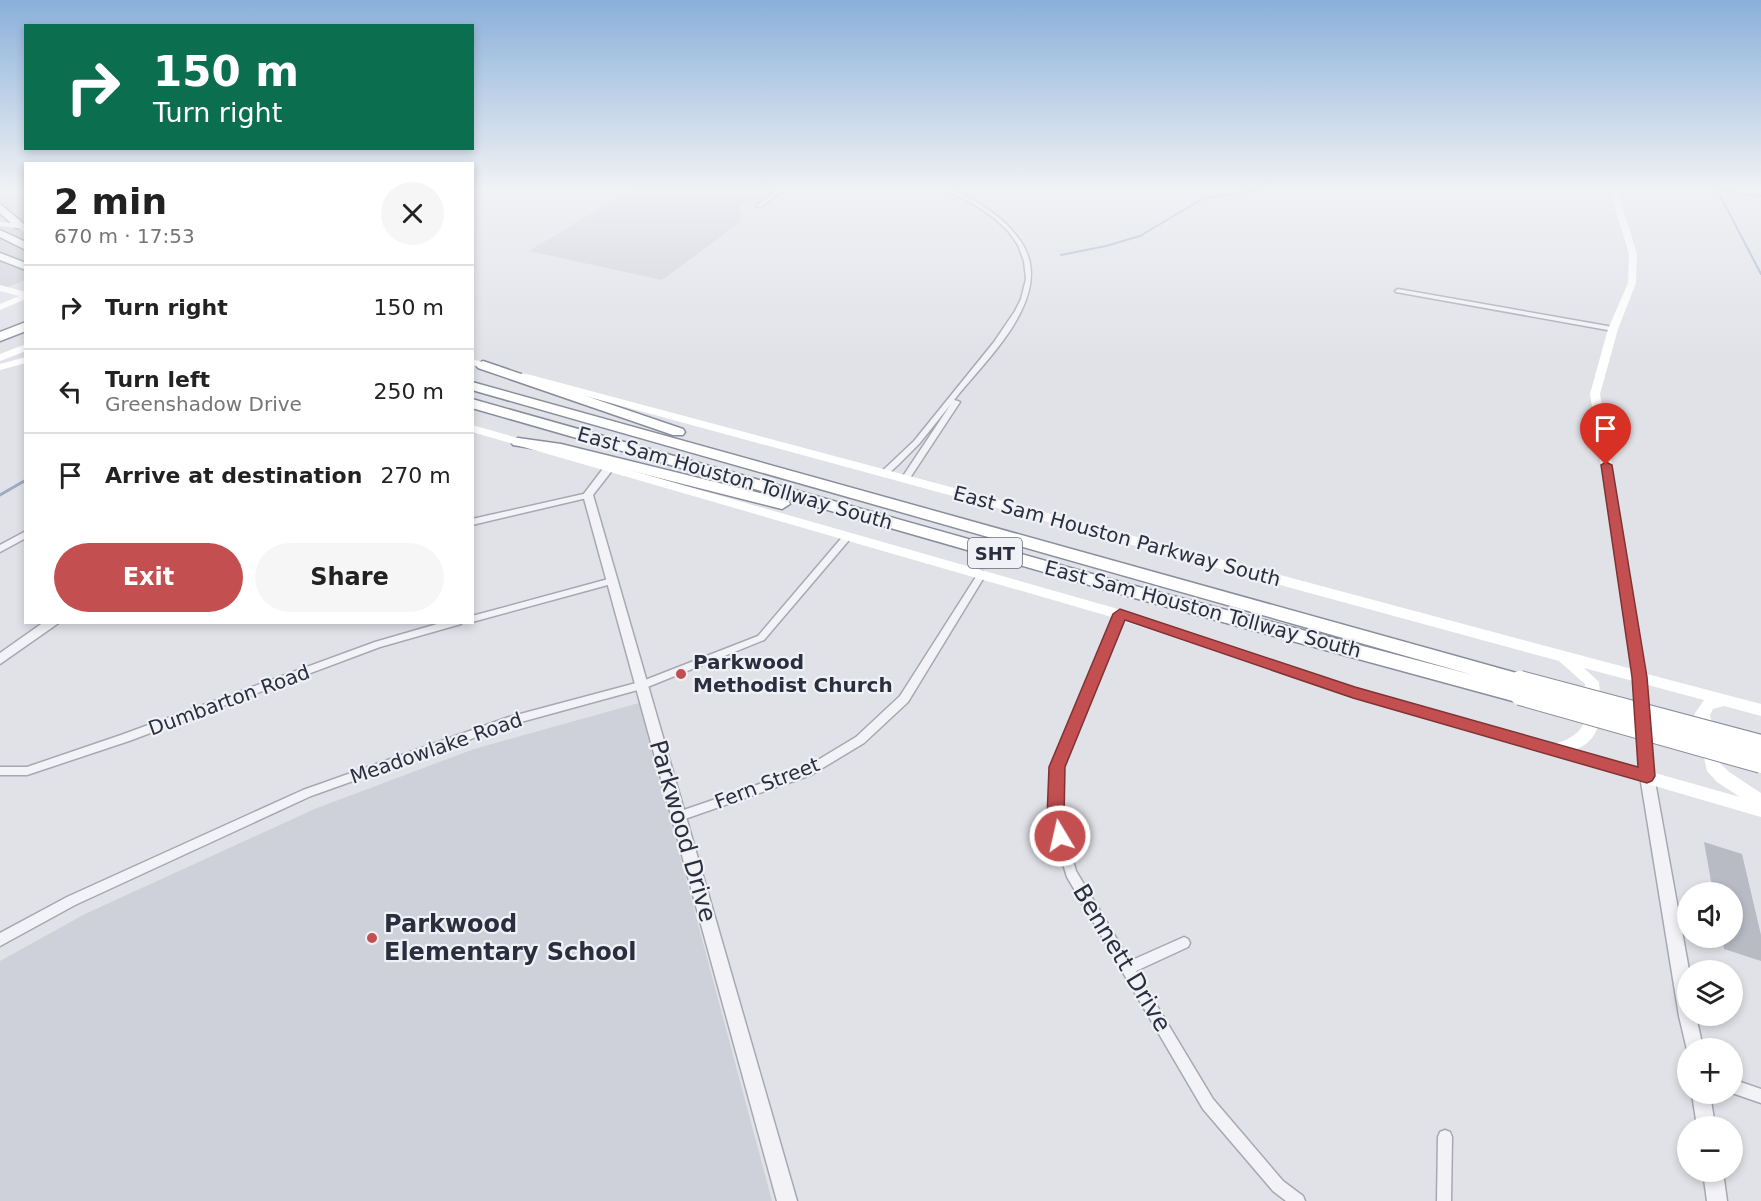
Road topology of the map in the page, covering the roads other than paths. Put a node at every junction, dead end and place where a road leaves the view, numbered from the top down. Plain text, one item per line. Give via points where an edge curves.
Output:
1 (1021, 245) edge
2 (1630, 245) edge
3 (0, 256) edge
4 (24, 266) edge
5 (24, 286) edge
6 (0, 288) edge
7 (1398, 291) dead end
8 (24, 295) edge
9 (24, 297) edge
10 (0, 308) edge
11 (24, 309) edge
12 (24, 322) edge
13 (0, 325) edge
14 (1613, 329) junction
15 (0, 337) edge
16 (24, 348) edge
17 (0, 358) edge
18 (24, 361) edge
19 (478, 364) edge
20 (0, 367) edge
21 (975, 369) junction
22 (474, 387) edge
23 (474, 404) edge
24 (474, 429) edge
25 (518, 442) junction
26 (609, 468) junction
27 (884, 473) junction
28 (905, 479) junction
29 (830, 485) junction
30 (588, 495) junction
31 (885, 521) junction
32 (474, 522) edge
33 (24, 535) edge
34 (847, 537) junction
35 (0, 549) edge
36 (982, 574) junction
37 (612, 581) junction
38 (1120, 614) junction
39 (474, 618) edge
40 (51, 624) edge
41 (451, 624) edge
42 (1555, 654) junction
43 (0, 659) edge
44 (1640, 677) junction
45 (642, 685) junction
46 (1520, 688) junction
47 (1724, 700) junction
48 (1761, 710) edge
49 (1761, 745) edge
50 (1557, 750) junction
51 (1761, 763) edge
52 (0, 771) edge
53 (1647, 776) junction
54 (1761, 802) edge
55 (1761, 810) edge
56 (678, 816) junction
57 (0, 940) edge
58 (1184, 943) dead end
59 (1679, 960) edge
60 (1128, 968) junction
61 (1743, 1090) edge
62 (1761, 1096) edge
63 (1445, 1137) dead end
64 (1714, 1182) edge
65 (787, 1201) edge
66 (1298, 1201) edge
67 (1444, 1201) edge
68 (1717, 1201) edge

1 - 21 street via 1028,264 1028,286 1020,306
2 - 14 main road via 1633,271 1629,293
3 - 4 highway
5 - 6 main road
6 - 8 main road
7 - 14 street
9 - 10 main road
10 - 11 main road
12 - 13 highway
12 - 15 highway
14 - 44 main road via 1595,394
16 - 17 main road
18 - 20 main road
19 - 27 main road, East Sam Houston Parkway South
19 - 29 highway
21 - 27 street via 907,453
21 - 28 street
22 - 29 highway, East Sam Houston Tollway South / SHT
23 - 31 highway, East Sam Houston Tollway South / SHT
24 - 25 main road
25 - 26 main road
25 - 31 highway via 561,449 847,520
26 - 30 street
26 - 34 main road
27 - 28 main road, East Sam Houston Parkway South
28 - 42 main road, East Sam Houston Parkway South
29 - 46 highway, East Sam Houston Tollway South / SHT
30 - 32 street
30 - 37 street, Parkwood Drive
31 - 46 highway, East Sam Houston Tollway South / SHT via 1131,591
33 - 35 street
34 - 36 main road
34 - 45 street, Meadowlake Road via 761,638
36 - 38 main road
36 - 56 street, Fern Street via 904,699 860,740 807,772
37 - 39 street
37 - 45 street, Parkwood Drive
38 - 50 main road via 1353,692
38 - 60 street, Bennett Drive via 1057,767 1055,818 1071,873
40 - 43 street
41 - 52 street, Dumbarton Road via 378,644 27,771
42 - 44 main road, East Sam Houston Parkway South
42 - 50 main road via 1575,665 1592,682 1593,724 1588,737
44 - 47 main road, East Sam Houston Parkway South
44 - 53 main road
45 - 56 street, Parkwood Drive
45 - 57 street, Meadowlake Road via 509,721 307,794 71,901
46 - 49 highway, East Sam Houston Tollway South / SHT, bridge
46 - 51 highway, East Sam Houston Tollway South / SHT, bridge
47 - 48 main road, East Sam Houston Parkway South
47 - 54 main road via 1708,705 1702,715 1713,766
50 - 53 main road
53 - 55 main road
53 - 59 street
56 - 65 street, Parkwood Drive
58 - 60 street
60 - 66 street, Bennett Drive via 1208,1104 1278,1186
61 - 62 street
63 - 67 street
64 - 68 street

